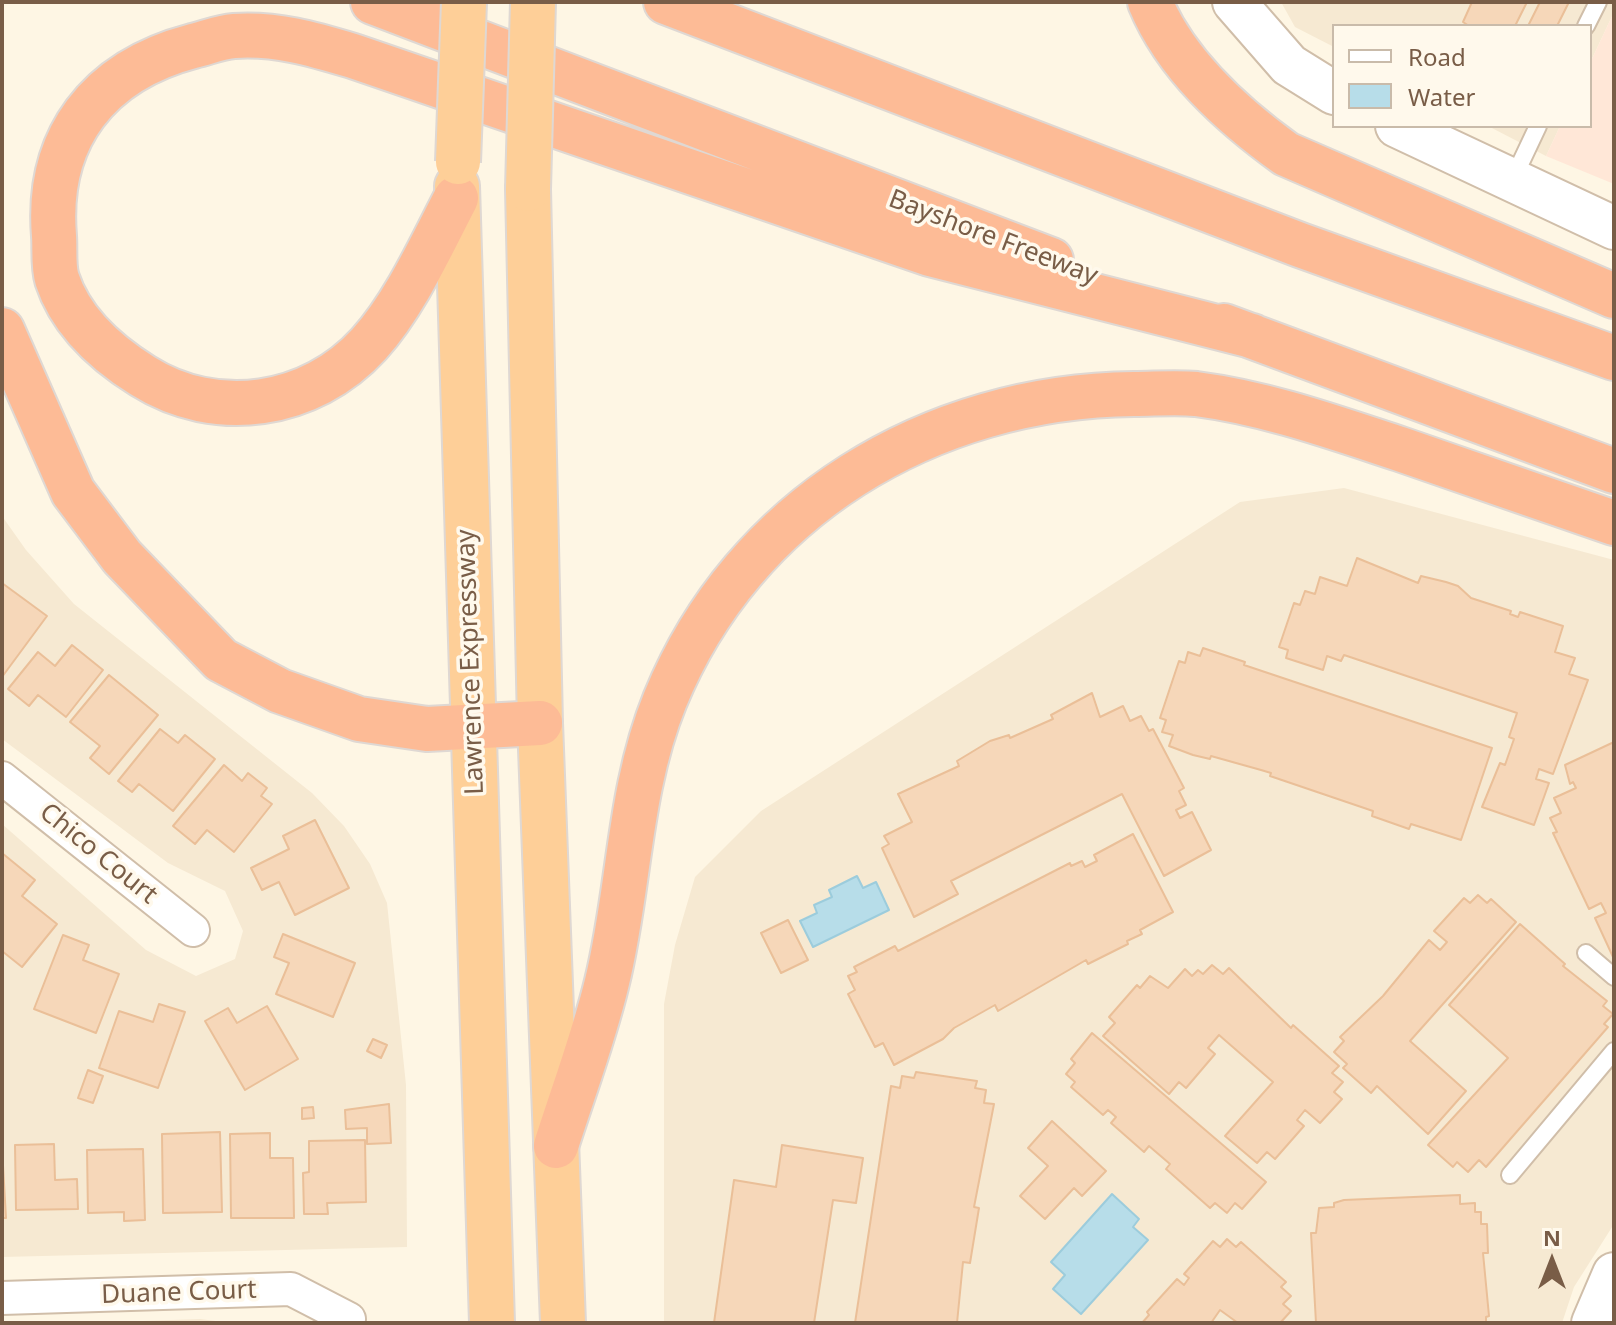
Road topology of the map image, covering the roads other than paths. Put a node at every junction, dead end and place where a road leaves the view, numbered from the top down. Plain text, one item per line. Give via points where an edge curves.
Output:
1 (373, 2) edge
2 (464, 2) edge
3 (533, 2) edge
4 (666, 2) edge
5 (1150, 2) edge
6 (1234, 2) edge
7 (1598, 2) edge
8 (1587, 24) edge
9 (1332, 92) edge
10 (1401, 128) edge
11 (1537, 128) edge
12 (457, 180) junction
13 (1513, 181) junction
14 (1614, 228) edge
15 (1614, 296) edge
16 (2, 330) edge
17 (1252, 336) junction
18 (1614, 358) edge
19 (1614, 471) edge
20 (1614, 523) edge
21 (540, 723) junction
22 (473, 729) junction
23 (2, 778) edge
24 (193, 930) dead end
25 (1586, 953) dead end
26 (1614, 977) edge
27 (1614, 1051) edge
28 (556, 1146) junction
29 (1510, 1175) dead end
30 (1614, 1274) edge
31 (2, 1298) edge
32 (349, 1319) dead end
33 (492, 1323) edge
34 (563, 1323) edge
35 (1593, 1323) edge

1 - 17 highway, Bayshore Freeway
2 - 12 highway, Lawrence Expressway, bridge
3 - 21 highway, bridge via 528,189
4 - 18 highway via 1300,245
5 - 15 highway via 1201,79 1286,154
6 - 9 street via 1289,65
7 - 8 lane
10 - 13 street
11 - 13 lane
12 - 17 highway via 419,269 369,344 328,377 291,397 235,405 171,394 124,364 83,328 57,278 52,210 57,173 84,111 123,74 166,53 229,37 263,35 353,56 930,254
12 - 22 highway, Lawrence Expressway
13 - 14 street
16 - 22 highway via 73,492 122,557 221,660 280,691 359,719 427,729
17 - 19 highway, Bayshore Freeway
20 - 28 highway via 1304,417 1195,394 1092,395 1005,409 952,424 882,457 836,485 783,528 728,590 684,659 642,771 608,980
21 - 22 highway
21 - 28 highway
22 - 33 highway, Lawrence Expressway
23 - 24 street, Chico Court
25 - 26 lane
27 - 29 lane
28 - 34 highway
30 - 35 street
31 - 32 street, Duane Court via 291,1289

